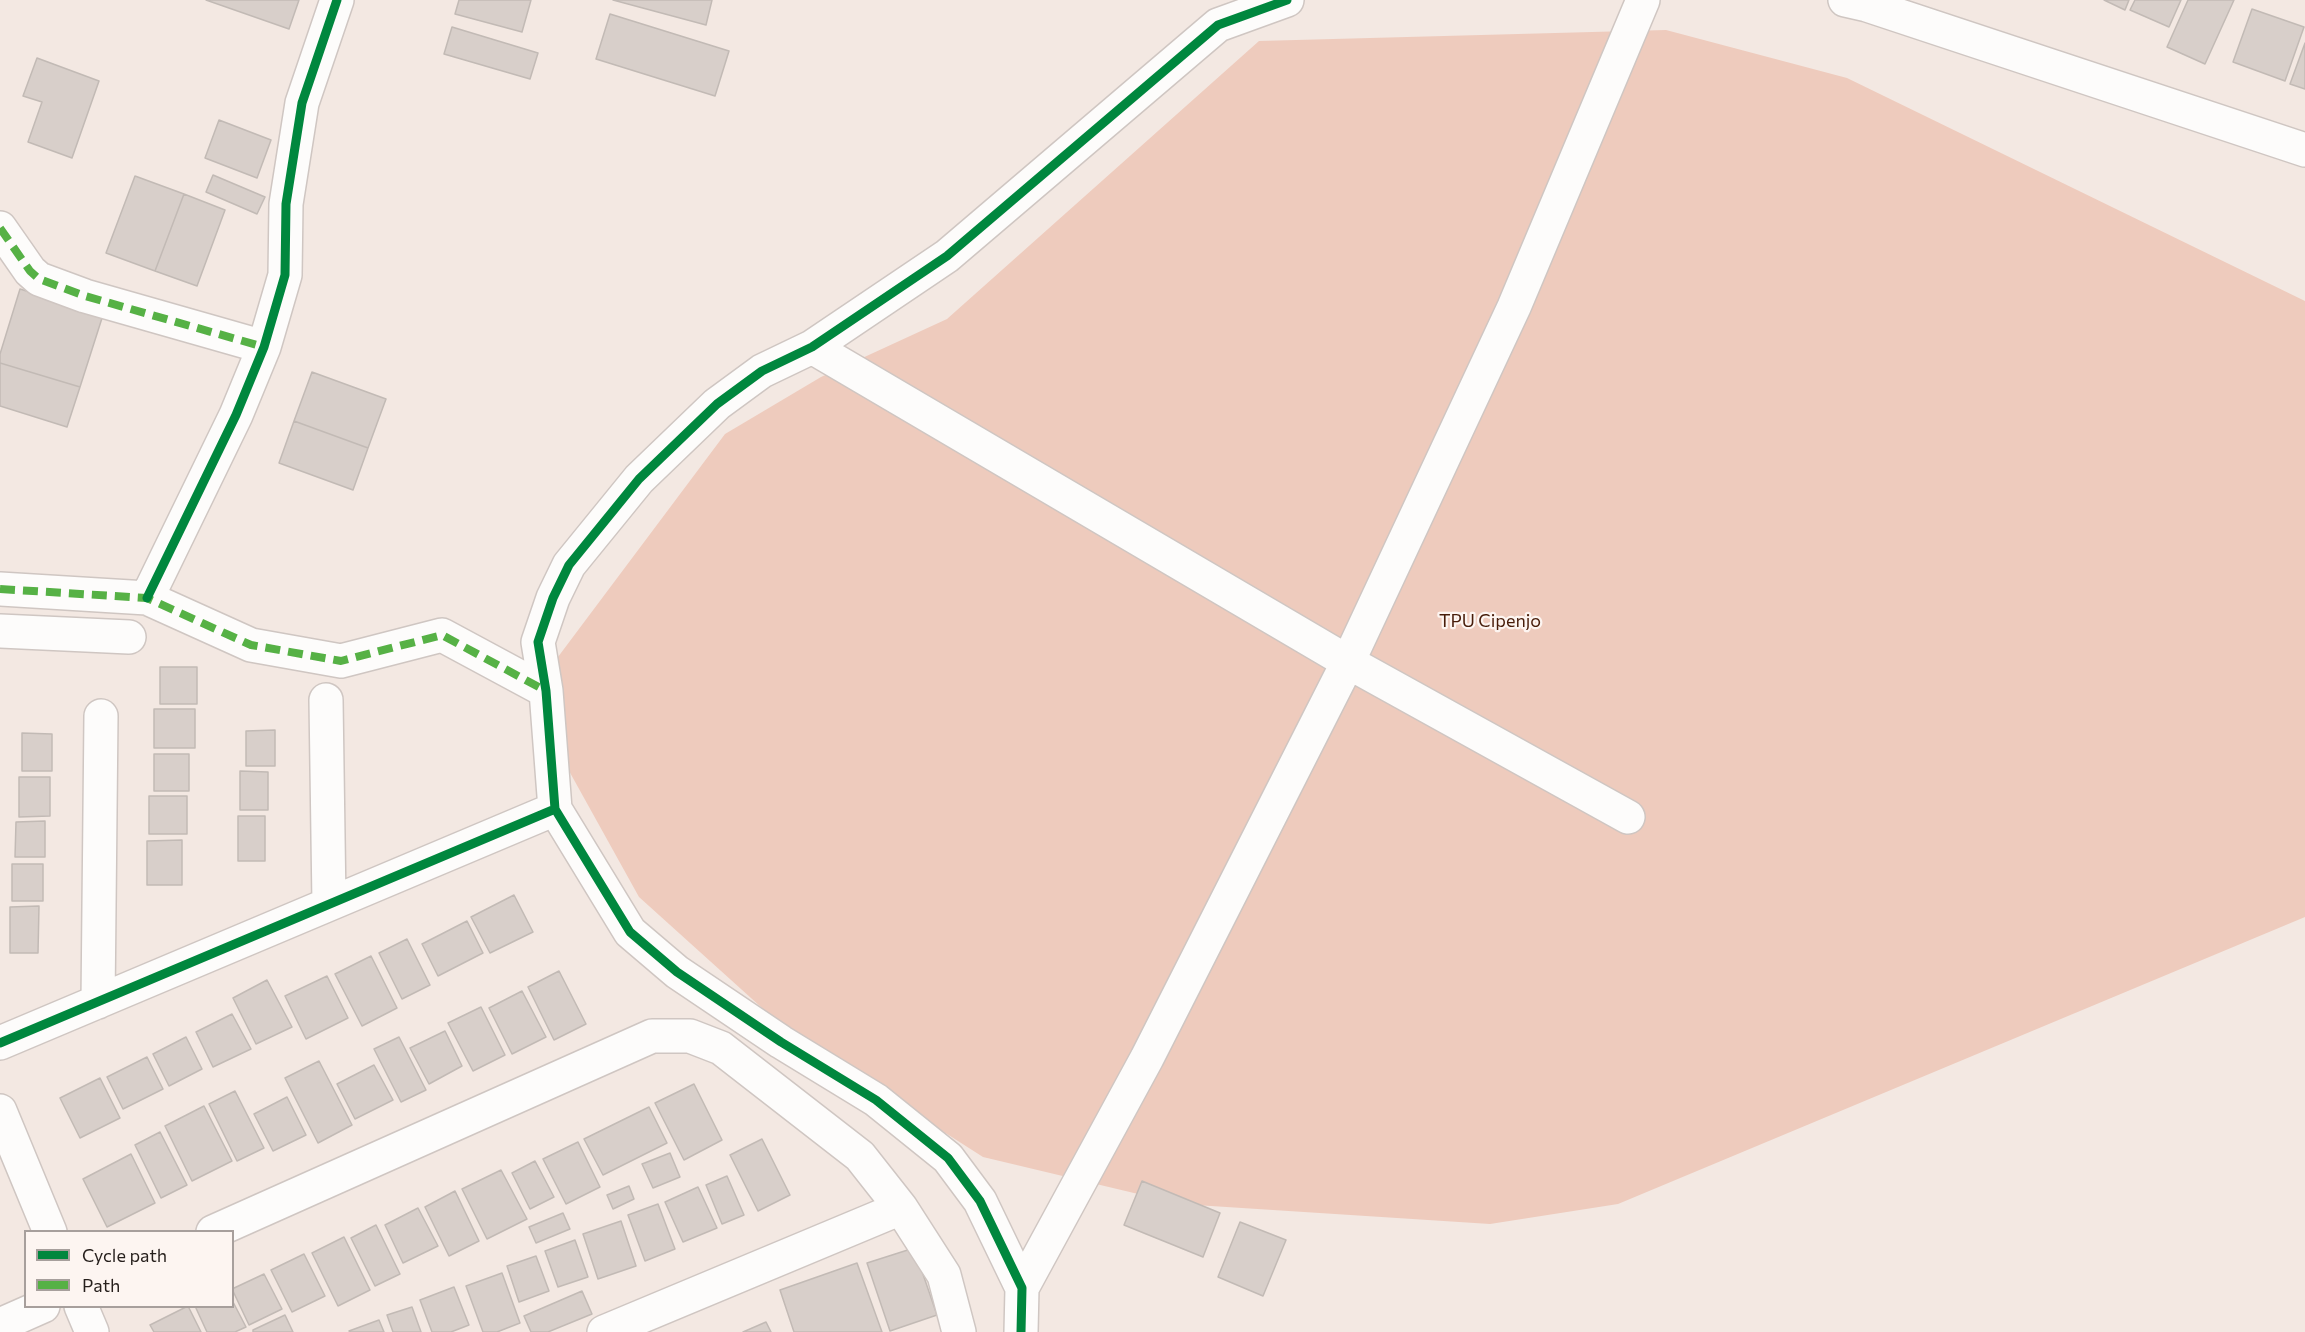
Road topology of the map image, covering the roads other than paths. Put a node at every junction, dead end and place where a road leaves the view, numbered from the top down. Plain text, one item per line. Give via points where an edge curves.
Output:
1 (337, 0) edge
2 (1287, 0) edge
3 (1642, 0) edge
4 (1860, 2) edge
5 (2305, 150) edge
6 (0, 228) edge
7 (264, 347) junction
8 (812, 347) junction
9 (0, 589) edge
10 (147, 598) junction
11 (0, 631) edge
12 (129, 637) dead end
13 (1348, 662) junction
14 (546, 691) junction
15 (326, 700) dead end
16 (101, 716) dead end
17 (555, 809) junction
18 (1628, 817) dead end
19 (329, 904) junction
20 (98, 1002) junction
21 (0, 1043) edge
22 (0, 1111) edge
23 (901, 1208) junction
24 (49, 1230) edge
25 (217, 1230) edge
26 (1022, 1288) junction
27 (38, 1308) edge
28 (82, 1308) edge
29 (0, 1325) edge
30 (92, 1332) edge
31 (604, 1332) edge
32 (959, 1332) edge
33 (1021, 1332) edge

1 - 7 street via 302,103 286,204 285,275
2 - 8 street via 1218,26 947,256
3 - 13 street via 1514,307
4 - 5 street
6 - 7 street via 39,279
7 - 10 street via 236,416
8 - 13 street
8 - 14 street via 762,372 717,404 639,479 569,565 538,642
9 - 10 street
10 - 14 street via 251,645 341,661 442,635
11 - 12 street
13 - 18 street
13 - 26 street via 1147,1058
14 - 17 street
15 - 19 street
16 - 20 street
17 - 19 street
17 - 26 street via 630,932 677,972 876,1100 948,1158 980,1201
19 - 20 street
20 - 21 street
22 - 24 street
23 - 25 street via 860,1156 721,1048 690,1036 652,1036
23 - 31 street
23 - 32 street via 944,1275
26 - 33 street
27 - 29 street
28 - 30 street

